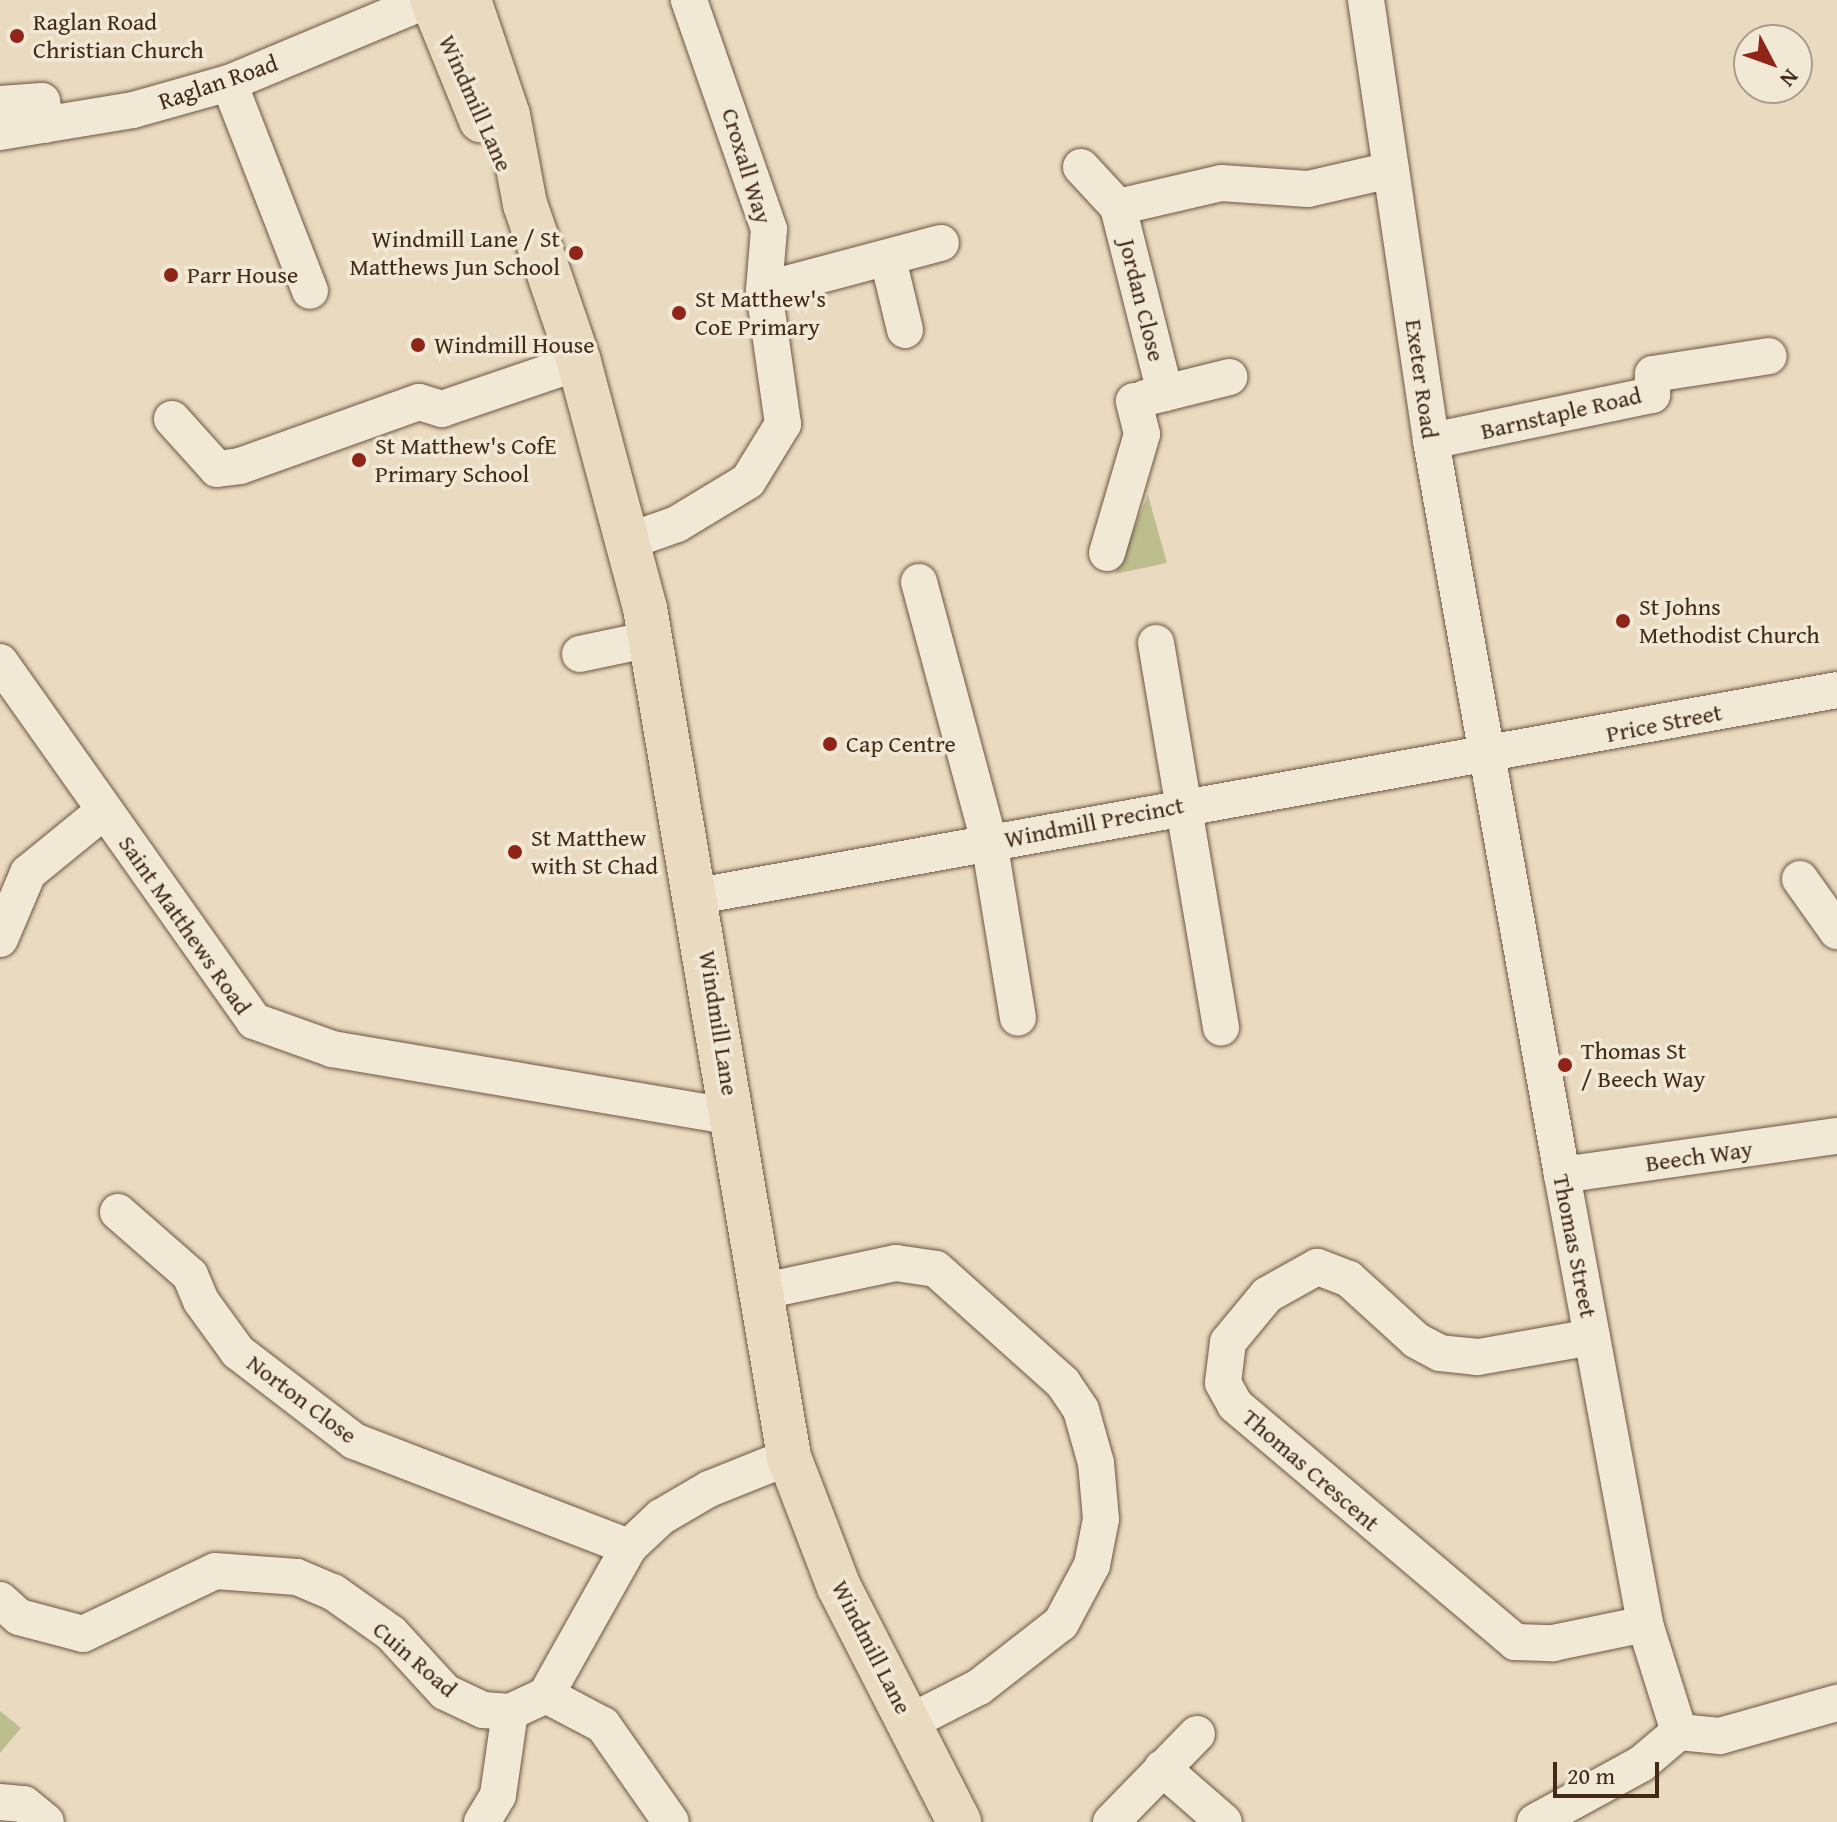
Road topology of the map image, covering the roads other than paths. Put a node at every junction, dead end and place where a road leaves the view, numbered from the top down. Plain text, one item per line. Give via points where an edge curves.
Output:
1 (430, 0) edge
2 (469, 0) edge
3 (689, 0) edge
4 (1366, 0) edge
5 (229, 83) junction
6 (0, 104) edge
7 (46, 125) junction
8 (0, 132) edge
9 (1081, 167) dead end
10 (1391, 170) junction
11 (525, 204) junction
12 (1118, 207) junction
13 (941, 243) dead end
14 (888, 259) junction
15 (764, 290) junction
16 (310, 291) dead end
17 (905, 330) dead end
18 (1769, 356) dead end
19 (579, 362) junction
20 (1229, 377) dead end
21 (1140, 399) junction
22 (172, 419) dead end
23 (1431, 441) junction
24 (629, 541) junction
25 (1107, 553) dead end
26 (919, 582) dead end
27 (651, 639) junction
28 (1156, 643) dead end
29 (580, 654) dead end
30 (0, 662) edge
31 (1837, 690) edge
32 (1491, 756) junction
33 (1185, 804) junction
34 (104, 811) junction
35 (989, 841) junction
36 (1800, 879) dead end
37 (698, 896) junction
38 (1837, 931) edge
39 (0, 939) edge
40 (1018, 1018) dead end
41 (1221, 1028) dead end
42 (735, 1117) junction
43 (1837, 1136) edge
44 (1562, 1175) junction
45 (118, 1212) dead end
46 (764, 1291) junction
47 (1592, 1337) junction
48 (789, 1457) junction
49 (629, 1547) junction
50 (0, 1600) edge
51 (1645, 1624) junction
52 (546, 1695) junction
53 (1837, 1703) edge
54 (510, 1712) junction
55 (910, 1722) junction
56 (1679, 1732) junction
57 (1197, 1734) dead end
58 (1162, 1768) junction
59 (0, 1802) edge
60 (46, 1822) edge
61 (482, 1822) edge
62 (671, 1822) edge
63 (959, 1822) edge
64 (1111, 1822) edge
65 (1224, 1822) edge
66 (1535, 1822) edge

1 - 5 street, Raglan Road
1 - 11 main road, Windmill Lane via 494,152
2 - 11 main road, Windmill Lane via 508,115
3 - 15 street, Croxall Way via 769,229
4 - 10 street, Exeter Road
5 - 7 street, Raglan Road via 133,110
5 - 16 street
6 - 7 street via 42,101
7 - 8 street, Raglan Road
9 - 12 street, Jordan Close
10 - 12 street, Jordan Close via 1308,189 1221,183
10 - 23 street, Exeter Road
11 - 19 main road, Windmill Lane
12 - 21 street, Jordan Close
13 - 14 street
14 - 15 street
14 - 17 street
15 - 24 street, Croxall Way via 783,424 748,481 677,524
18 - 23 street, Barnstaple Road via 1653,374 1652,395
19 - 22 street via 442,409 419,402 240,466 217,469
19 - 24 main road, Windmill Lane
20 - 21 street, Jordan Close
21 - 25 street via 1142,434
23 - 32 street, Exeter Road
24 - 27 main road, Windmill Lane
26 - 35 street
27 - 29 street
27 - 37 main road, Windmill Lane
28 - 33 street
30 - 34 street, Saint Matthews Road
31 - 32 street, Price Street
32 - 33 street, Windmill Precinct
32 - 44 street, Thomas Street
33 - 35 street, Windmill Precinct
33 - 41 street
34 - 39 street via 28,873
34 - 42 street, Saint Matthews Road via 254,1021 332,1049
35 - 37 street, Windmill Precinct
35 - 40 street
36 - 38 street
37 - 42 main road, Windmill Lane
42 - 46 main road, Windmill Lane
43 - 44 street, Beech Way
44 - 47 street, Thomas Street
45 - 49 street, Norton Close via 190,1275 201,1301 238,1352 354,1441
46 - 48 main road, Windmill Lane
46 - 55 street via 896,1263 936,1269 1063,1383 1081,1410 1096,1463 1101,1519 1092,1565 1061,1623 979,1687
47 - 51 street, Thomas Street
47 - 51 street, Thomas Crescent via 1478,1357 1440,1353 1416,1340 1349,1279 1317,1267 1267,1295 1238,1330 1223,1359 1223,1383 1235,1405 1515,1642 1553,1643
48 - 49 street via 709,1489 661,1517
48 - 55 main road, Windmill Lane via 839,1587
49 - 52 street
50 - 54 street, Cuin Road via 19,1617 83,1634 215,1571 297,1577 333,1592 391,1633 445,1692 483,1710
51 - 56 street, Thomas Street
52 - 54 street
52 - 62 street via 603,1725
53 - 56 street via 1720,1736
54 - 61 street via 498,1795
55 - 63 main road, Windmill Lane
56 - 66 street via 1641,1764
57 - 58 street
58 - 64 street
58 - 65 street
59 - 60 street via 24,1804

